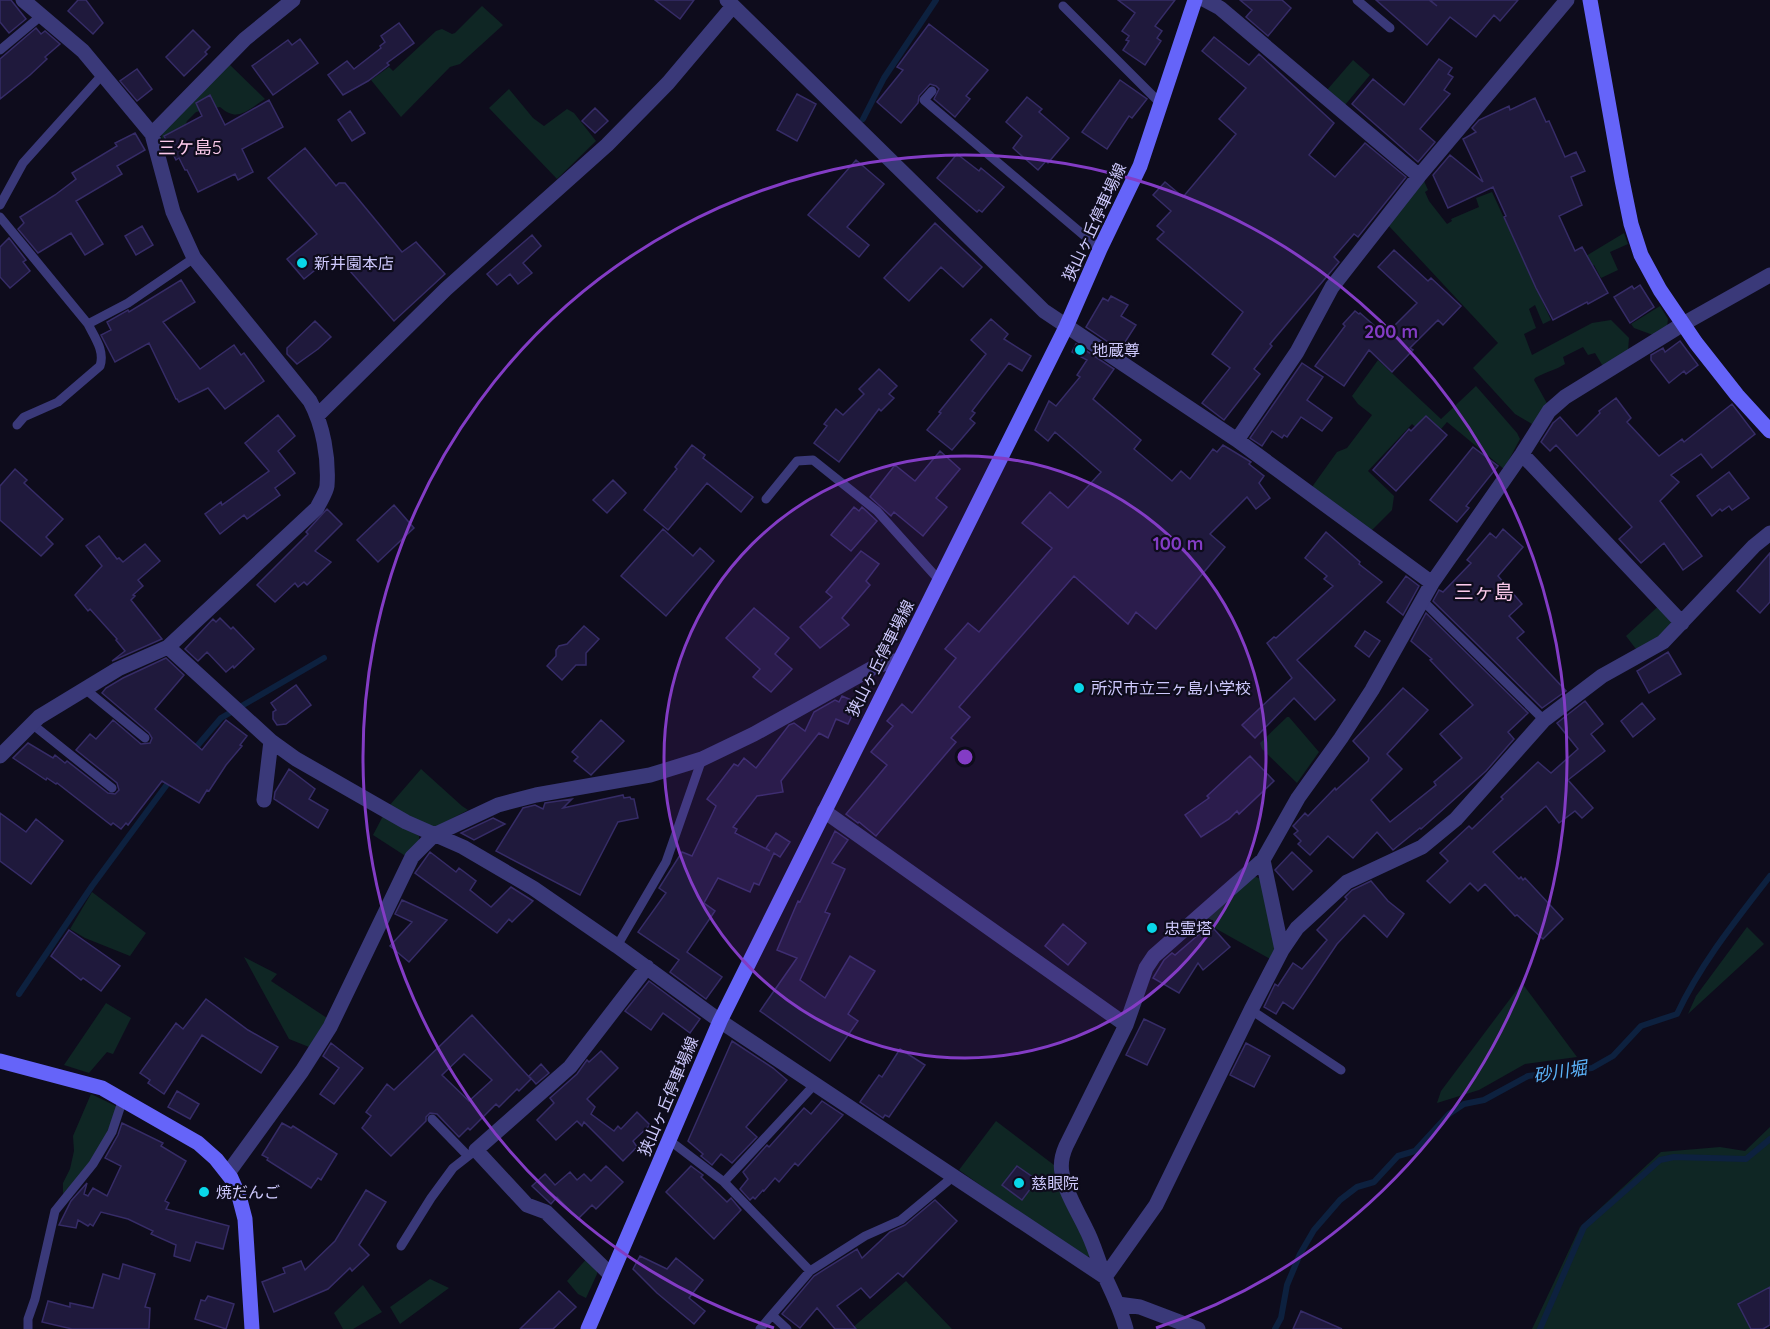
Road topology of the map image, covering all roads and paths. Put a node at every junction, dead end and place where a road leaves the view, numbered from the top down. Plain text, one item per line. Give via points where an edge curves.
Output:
1 (22, 0) edge
2 (293, 0) edge
3 (1195, 0) edge
4 (1205, 0) edge
5 (1357, 0) edge
6 (1566, 0) edge
7 (1590, 0) edge
8 (730, 3) edge
9 (1063, 6) dead end
10 (42, 15) junction
11 (1390, 28) dead end
12 (0, 50) edge
13 (103, 74) junction
14 (932, 91) dead end
15 (1161, 104) junction
16 (152, 134) junction
17 (1419, 176) junction
18 (0, 205) edge
19 (0, 217) edge
20 (1100, 249) junction
21 (194, 258) junction
22 (1770, 275) edge
23 (88, 324) junction
24 (1683, 324) junction
25 (1066, 327) junction
26 (318, 415) junction
27 (17, 425) dead end
28 (1770, 430) edge
29 (1237, 440) junction
30 (1522, 454) junction
31 (766, 499) dead end
32 (1770, 533) edge
33 (939, 580) junction
34 (1432, 583) junction
35 (1422, 600) junction
36 (1682, 623) junction
37 (168, 647) junction
38 (899, 660) junction
39 (85, 689) junction
40 (1544, 720) junction
41 (32, 724) junction
42 (145, 738) dead end
43 (271, 741) junction
44 (0, 756) edge
45 (702, 759) junction
46 (112, 788) dead end
47 (264, 800) dead end
48 (824, 811) junction
49 (434, 835) junction
50 (1263, 860) junction
51 (617, 945) junction
52 (1282, 950) junction
53 (647, 967) junction
54 (1251, 1010) junction
55 (720, 1021) junction
56 (1126, 1025) junction
57 (0, 1061) edge
58 (1341, 1070) dead end
59 (815, 1084) junction
60 (123, 1099) junction
61 (432, 1119) dead end
62 (669, 1140) junction
63 (472, 1153) junction
64 (228, 1173) junction
65 (954, 1176) junction
66 (724, 1182) junction
67 (401, 1246) dead end
68 (810, 1271) junction
69 (611, 1275) junction
70 (1105, 1277) junction
71 (1118, 1304) junction
72 (772, 1315) junction
73 (28, 1329) edge
74 (252, 1329) edge
75 (588, 1329) edge
76 (760, 1329) edge
77 (787, 1329) edge
78 (1126, 1329) edge
79 (1198, 1329) edge

1 - 10 street
2 - 16 street via 245,39
3 - 15 main road, 狭山ヶ丘停車場線
4 - 17 street via 1220,8
5 - 11 lane
6 - 17 street
7 - 24 main road via 1631,224 1641,255
8 - 25 street via 1044,311
8 - 26 street via 668,83 607,145 446,289
9 - 15 lane
10 - 12 lane
10 - 13 street
13 - 16 street
13 - 18 lane via 23,163
14 - 20 lane via 924,100
15 - 20 main road, 狭山ヶ丘停車場線 via 1140,166
16 - 21 street via 173,212
17 - 29 street via 1332,287 1296,352
19 - 23 lane
20 - 25 main road, 狭山ヶ丘停車場線
21 - 23 lane via 128,303
21 - 26 street
22 - 24 street
23 - 27 lane via 101,350 100,366 58,402 24,417
24 - 28 main road via 1737,395
24 - 30 street via 1565,397 1549,411
25 - 29 street
25 - 33 main road, 狭山ヶ丘停車場線
26 - 37 street via 327,488 316,508
29 - 34 street
30 - 34 street
30 - 36 street
31 - 33 lane via 797,461 813,460 878,511
32 - 36 street
33 - 38 main road, 狭山ヶ丘停車場線
34 - 35 street
35 - 40 lane
35 - 50 street via 1372,690 1298,798
36 - 40 street via 1663,642 1602,676
37 - 39 street
37 - 43 street
38 - 45 street via 876,666
38 - 48 main road, 狭山ヶ丘停車場線
39 - 41 street
39 - 42 lane
40 - 52 street via 1456,819 1422,847 1347,882 1297,928
41 - 44 street
41 - 46 lane
43 - 47 street
43 - 49 street via 314,770
45 - 49 street via 650,774 498,805
45 - 51 lane via 666,862
48 - 55 main road, 狭山ヶ丘停車場線
48 - 56 street
49 - 51 street via 463,847 533,888
49 - 64 street via 412,857 330,1027
50 - 52 street
50 - 56 street via 1154,956
51 - 53 street
52 - 54 street
53 - 55 street
53 - 63 street via 570,1067
54 - 58 lane
54 - 70 street via 1156,1205
55 - 59 street
55 - 62 main road, 狭山ヶ丘停車場線
56 - 70 street via 1062,1155 1062,1176
57 - 60 main road via 102,1088
59 - 65 street
59 - 66 lane
60 - 64 main road via 198,1143
60 - 73 lane via 93,1164 55,1211
61 - 63 lane
62 - 66 lane
62 - 69 main road, 狭山ヶ丘停車場線
63 - 67 lane via 453,1168
63 - 69 street via 527,1205 546,1212
64 - 74 main road via 245,1219
65 - 68 lane via 901,1220 865,1236
65 - 70 street
66 - 68 lane
68 - 72 lane
69 - 75 main road, 狭山ヶ丘停車場線
70 - 71 street
71 - 78 street
71 - 79 street via 1140,1307
72 - 76 lane
72 - 77 lane

